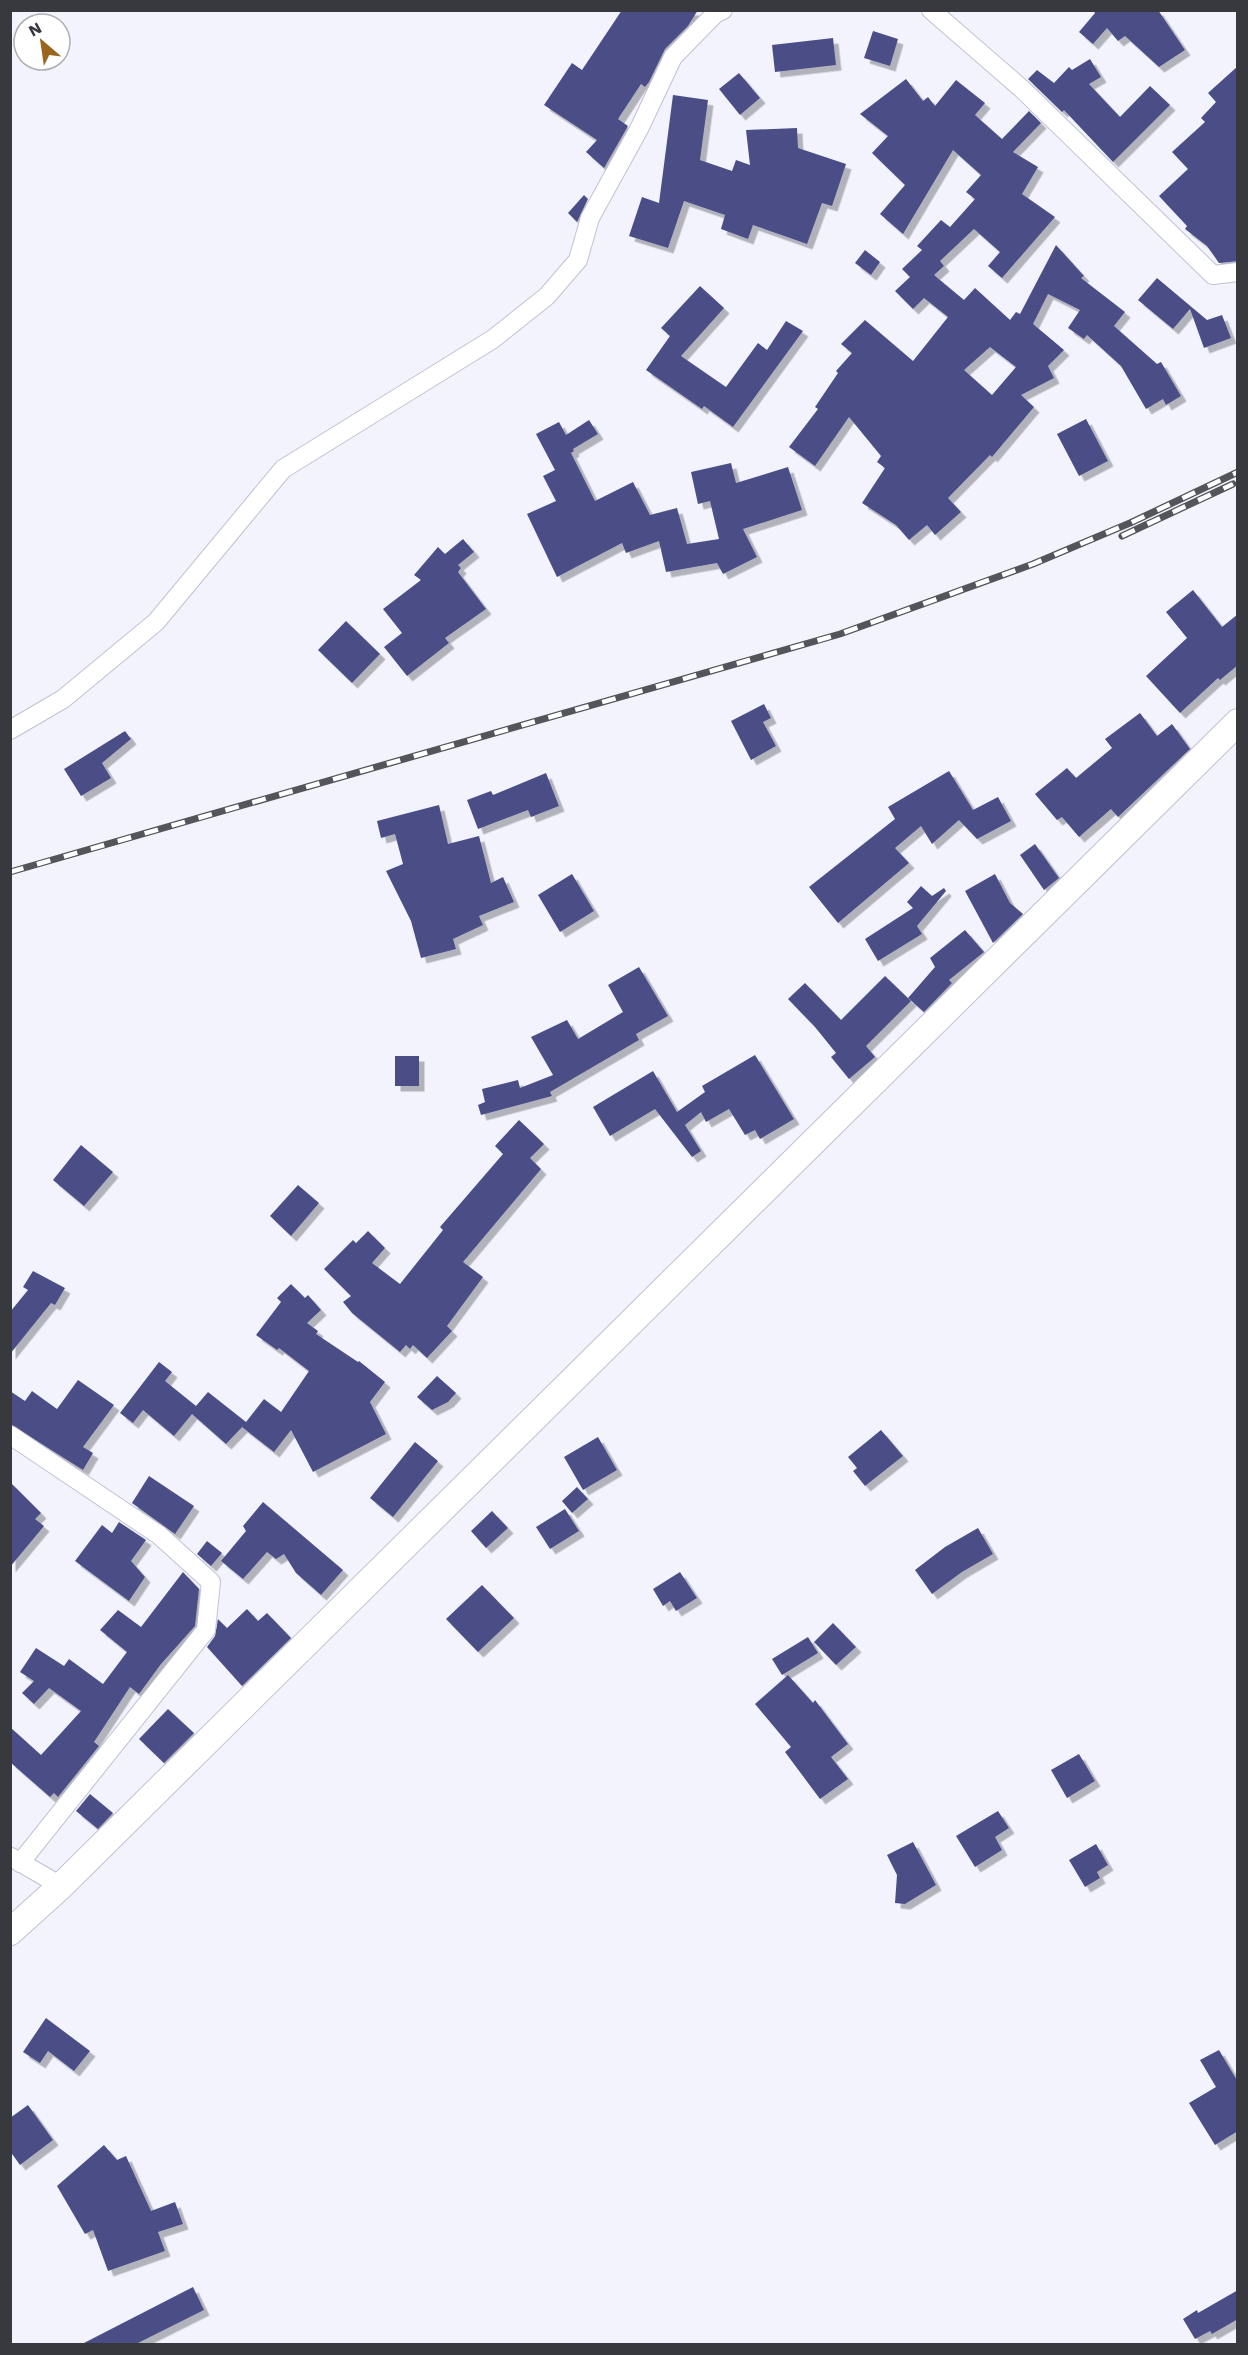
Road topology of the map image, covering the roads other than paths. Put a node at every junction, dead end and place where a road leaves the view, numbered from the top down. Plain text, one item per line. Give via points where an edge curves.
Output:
1 (723, 10) edge
2 (931, 10) edge
3 (1238, 272) edge
4 (1238, 722) edge
5 (10, 730) edge
6 (10, 1435) edge
7 (15, 1860) edge
8 (61, 1886) junction
9 (10, 1932) edge

1 - 5 street via 674,57 590,218 578,260 547,296 494,339 282,469 156,622 63,699
2 - 3 street via 1022,89 1213,275
4 - 8 main road
6 - 7 street via 159,1536 211,1582 206,1630
7 - 8 street
8 - 9 main road

